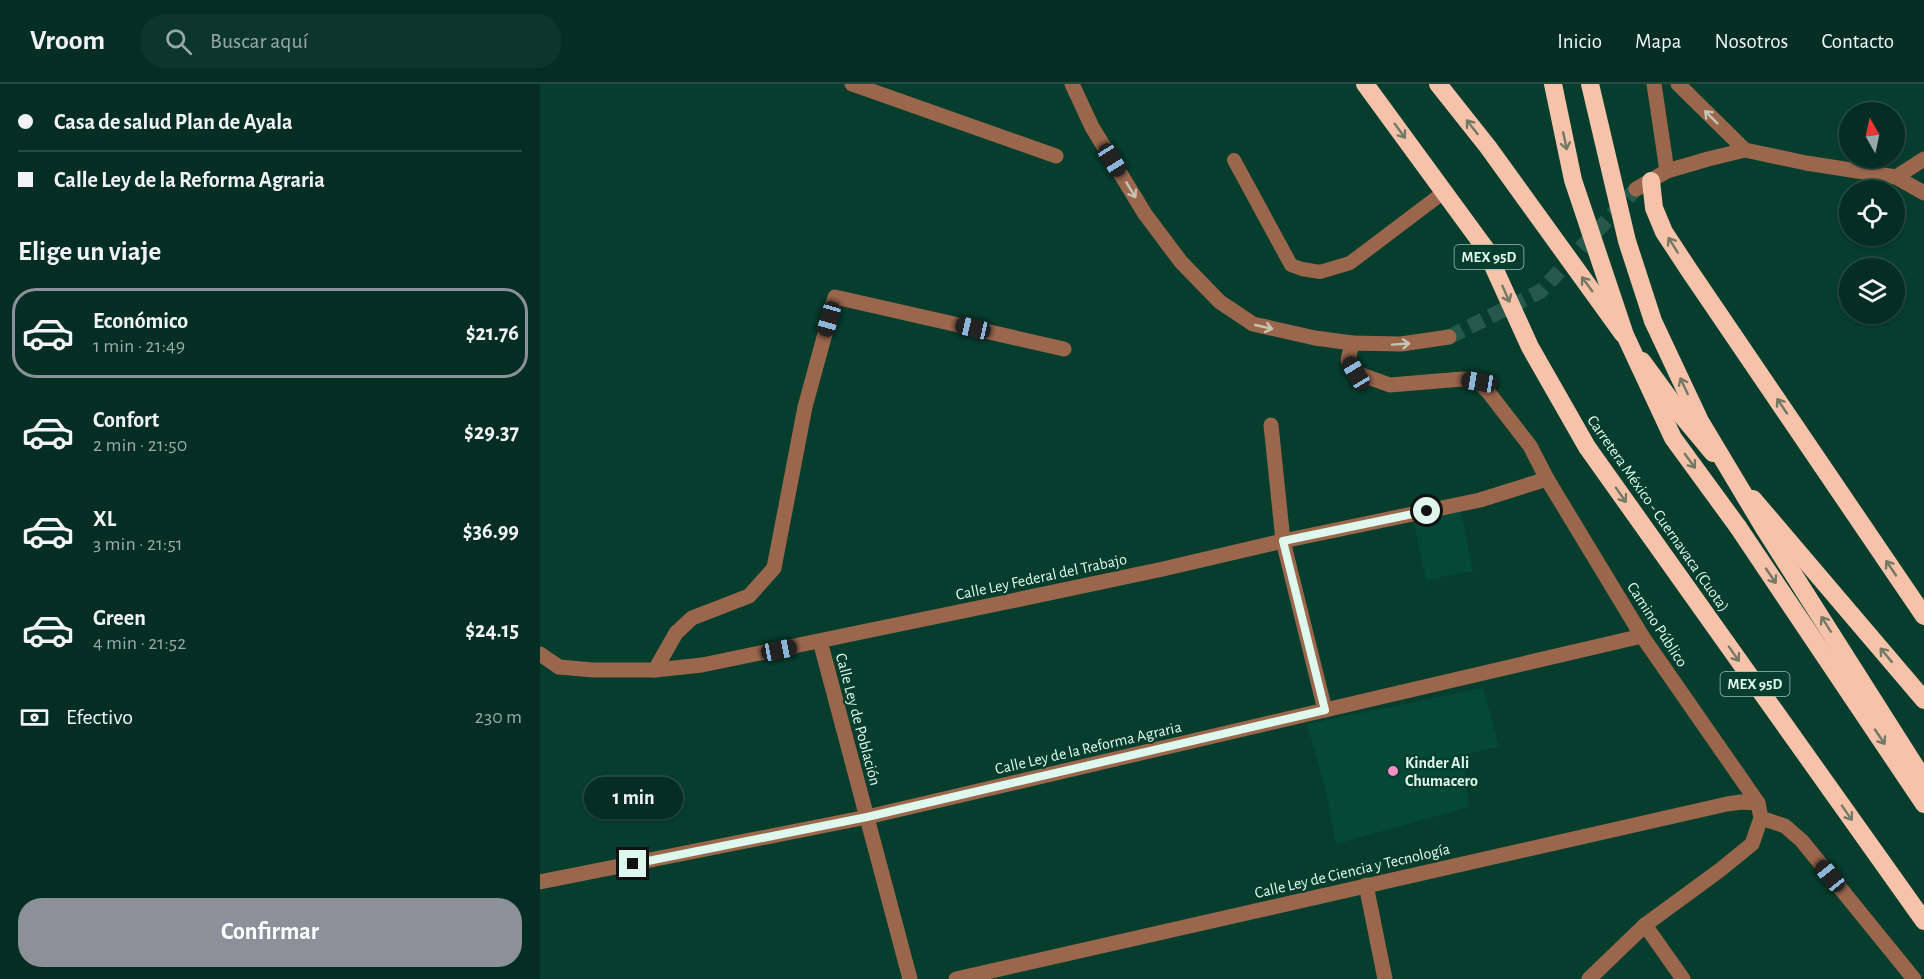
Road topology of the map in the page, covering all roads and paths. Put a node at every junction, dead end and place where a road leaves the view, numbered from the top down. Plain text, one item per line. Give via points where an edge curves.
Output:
1 (852, 84) edge
2 (1072, 84) edge
3 (1365, 84) edge
4 (1438, 84) edge
5 (1553, 84) edge
6 (1590, 84) edge
7 (1654, 84) edge
8 (1678, 84) edge
9 (1745, 150) junction
10 (1056, 156) dead end
11 (1924, 159) edge
12 (1234, 160) dead end
13 (1667, 171) junction
14 (1896, 177) junction
15 (1643, 185) joint
16 (1444, 192) junction
17 (1924, 193) edge
18 (1449, 337) tunnel mouth
19 (1352, 343) junction
20 (1064, 349) dead end
21 (1271, 424) dead end
22 (1547, 479) junction
23 (1283, 541) junction
24 (1924, 616) edge
25 (1642, 636) junction
26 (820, 641) junction
27 (540, 654) edge
28 (655, 670) junction
29 (1924, 700) edge
30 (1325, 710) junction
31 (1924, 780) edge
32 (1924, 804) edge
33 (1759, 810) junction
34 (867, 817) junction
35 (540, 882) edge
36 (1366, 885) junction
37 (1924, 921) edge
38 (1645, 926) junction
39 (910, 979) edge
40 (956, 979) edge
41 (1385, 979) edge
42 (1589, 979) edge
43 (1683, 979) edge
44 (1914, 979) edge

1 - 10 street
2 -> 19 street via 1092,127 1145,214 1181,261 1220,302 1253,324 1315,339
3 -> 16 highway, Carretera México - Cuernavaca (Cuota) / MEX 95D
29 -> 4 highway via 1683,417 1495,156
5 -> 32 highway, bridge via 1574,180 1625,334 1673,438 1738,527
31 -> 6 highway, bridge via 1700,421 1653,321 1627,241
7 - 13 street
9 -> 8 street
9 - 13 street
9 - 14 street via 1806,164
11 - 14 street
12 - 16 lane via 1291,265 1320,272 1350,263
13 - 15 street
14 - 17 street
24 -> 15 highway via 1664,232
16 -> 37 highway, Carretera México - Cuernavaca (Cuota) / MEX 95D via 1485,248 1530,347 1587,447
19 -> 18 street via 1401,344
19 - 22 street, Camino Público via 1348,360 1356,373 1390,385 1462,379 1479,382 1530,446
20 - 28 street via 835,297 805,407 774,568 749,596 692,618 676,633
21 - 23 street
22 - 23 street, Calle Ley Federal del Trabajo via 1480,500
22 - 25 street, Camino Público
23 - 26 street, Calle Ley Federal del Trabajo
23 - 30 street
25 - 30 street, Calle Ley de la Reforma Agraria
25 - 33 street, Camino Público
26 - 28 street, Calle Ley Federal del Trabajo
26 - 34 street, Calle Ley de Población
27 - 28 street, Calle Ley Federal del Trabajo via 559,667
30 - 34 street, Calle Ley de la Reforma Agraria
33 - 36 street, Calle Ley de Ciencia y Tecnología via 1741,802 1727,804
33 - 38 street via 1752,844
33 - 44 street via 1802,842
34 - 35 street, Calle Ley de la Reforma Agraria
34 - 39 street, Calle Ley de Población
36 - 40 street, Calle Ley de Ciencia y Tecnología
36 - 41 street
38 - 42 street
38 - 43 street

